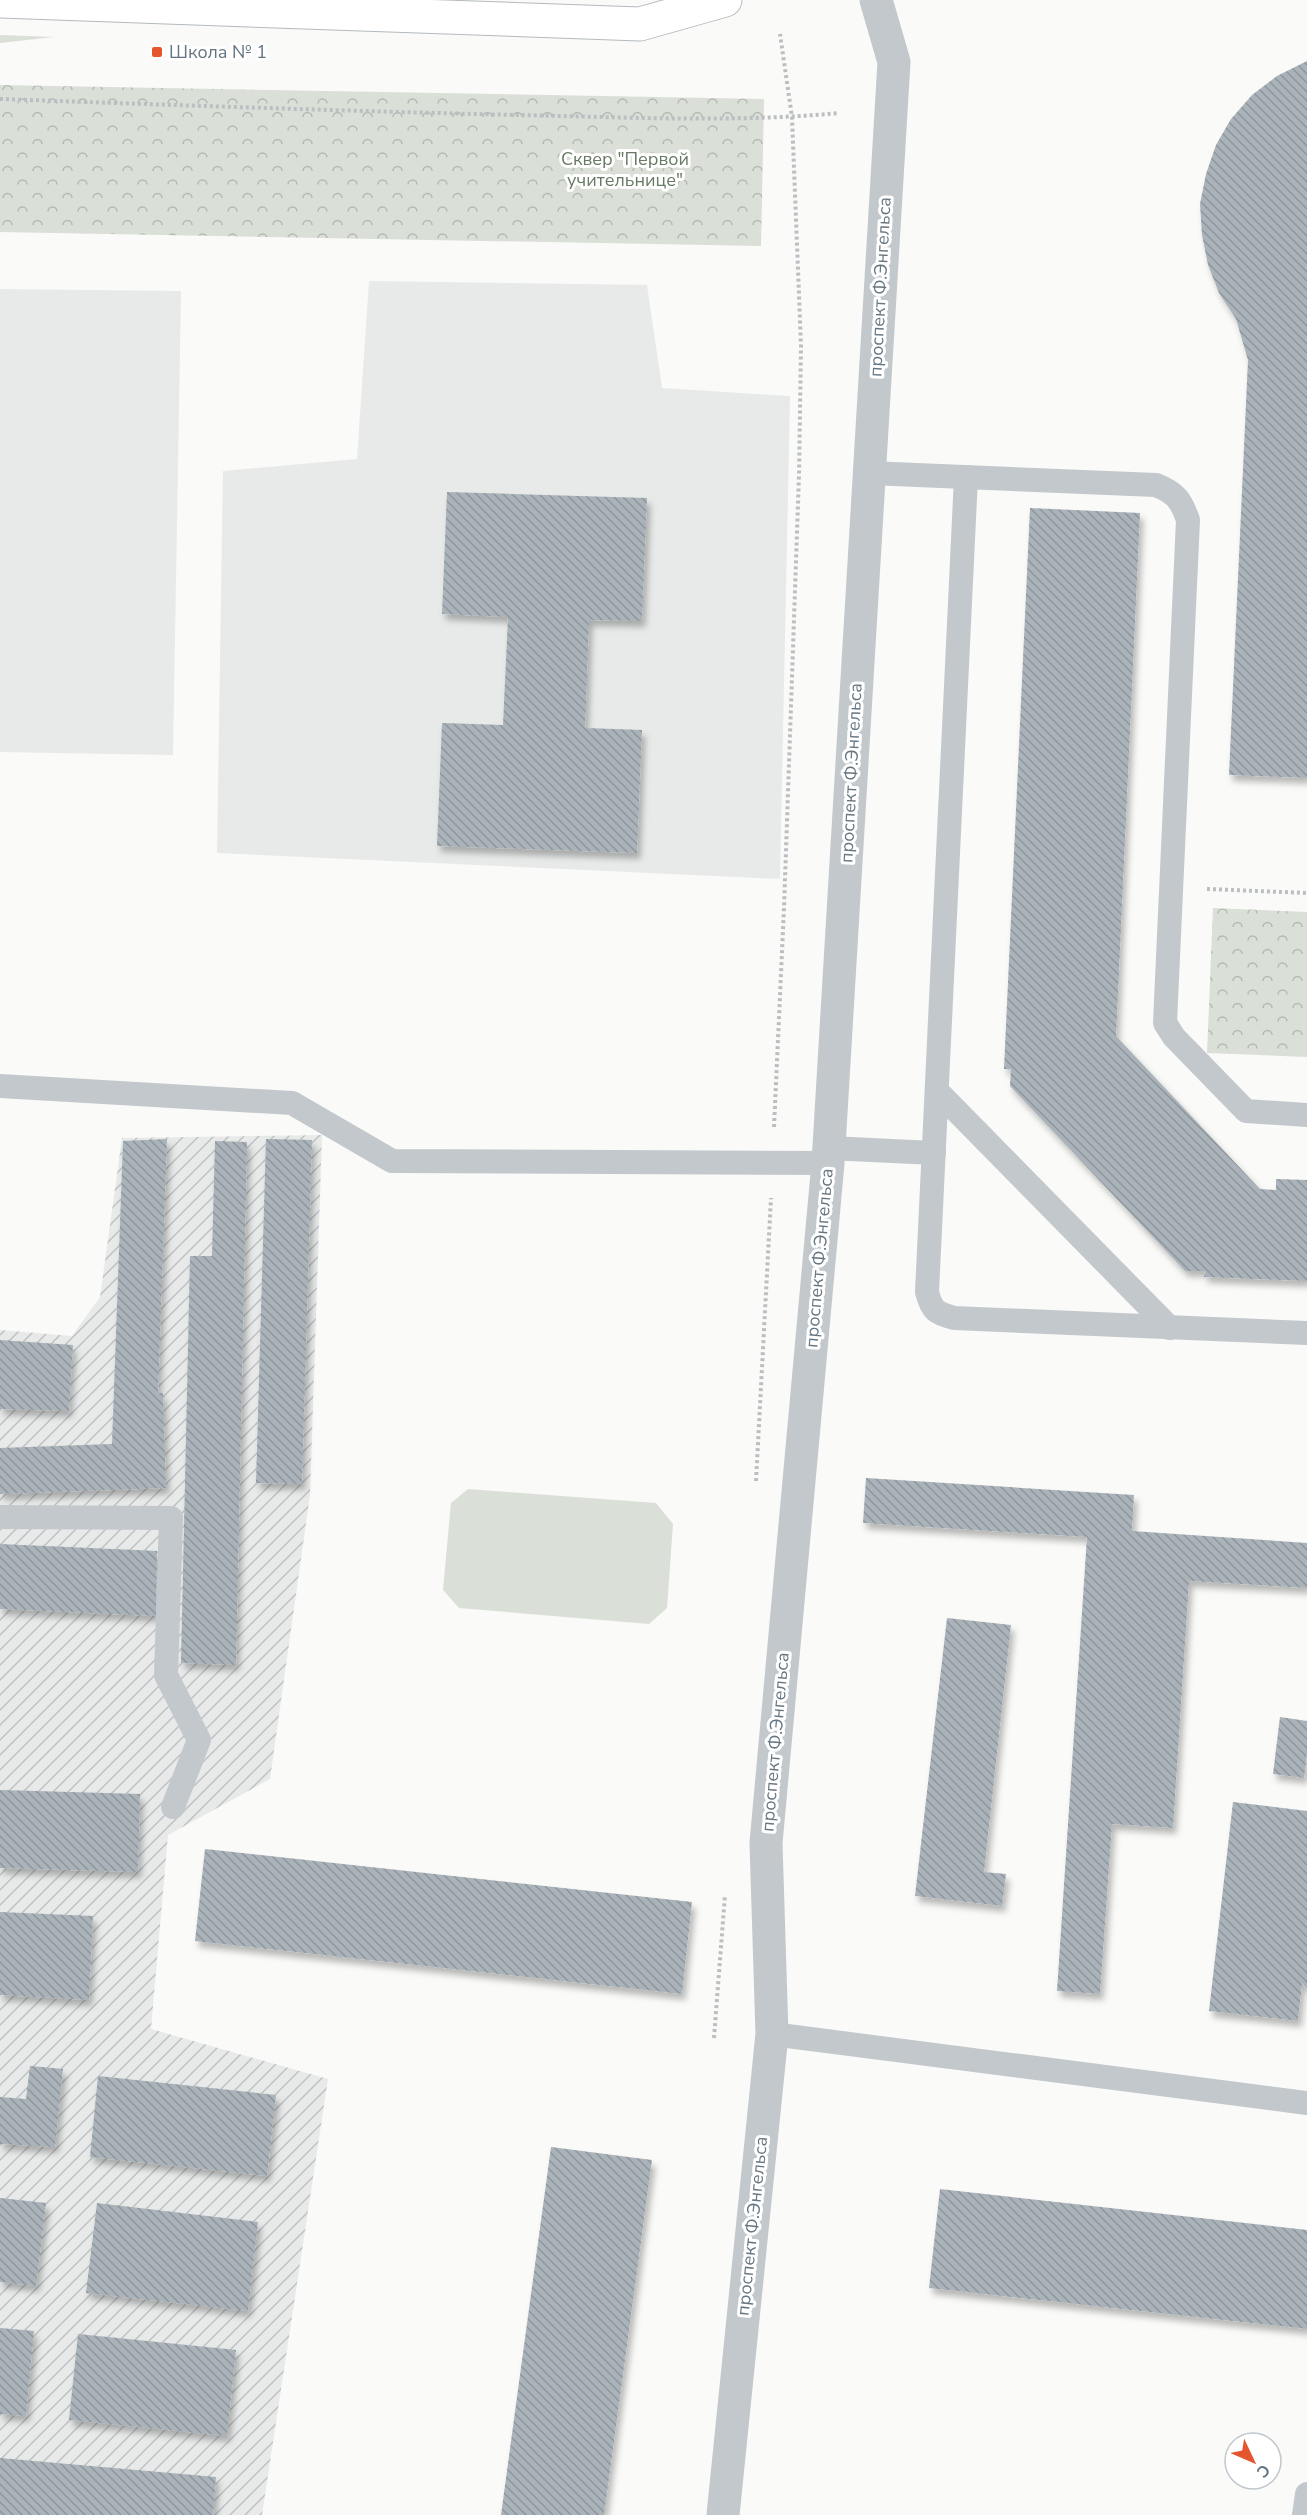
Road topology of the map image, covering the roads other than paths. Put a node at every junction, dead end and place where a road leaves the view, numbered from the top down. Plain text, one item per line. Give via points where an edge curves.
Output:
1 (725, 0) edge
2 (876, 0) edge
3 (0, 1) edge
4 (869, 472) junction
5 (966, 477) junction
6 (0, 1086) edge
7 (937, 1091) junction
8 (1307, 1115) edge
9 (934, 1153) junction
10 (828, 1155) junction
11 (1170, 1328) junction
12 (1307, 1334) edge
13 (0, 1517) edge
14 (173, 1807) dead end
15 (772, 2034) junction
16 (1307, 2103) edge
17 (1307, 2494) edge
18 (723, 2515) edge
19 (1304, 2515) edge

1 - 3 main road via 640,24
2 - 4 street, проспект Ф.Энгельса via 894,62
4 - 5 lane
4 - 10 street, проспект Ф.Энгельса
5 - 7 lane
5 - 8 lane via 1156,485 1172,491 1182,502 1188,520 1165,1023 1246,1111
6 - 10 lane via 292,1102 392,1161 772,1162
7 - 9 lane
7 - 11 lane
9 - 10 lane
9 - 11 lane via 927,1292 939,1314 954,1318
10 - 15 street, проспект Ф.Энгельса via 766,1843
11 - 12 lane
13 - 14 lane via 171,1518 166,1675 199,1740
15 - 16 lane
15 - 18 street, проспект Ф.Энгельса
17 - 19 lane

